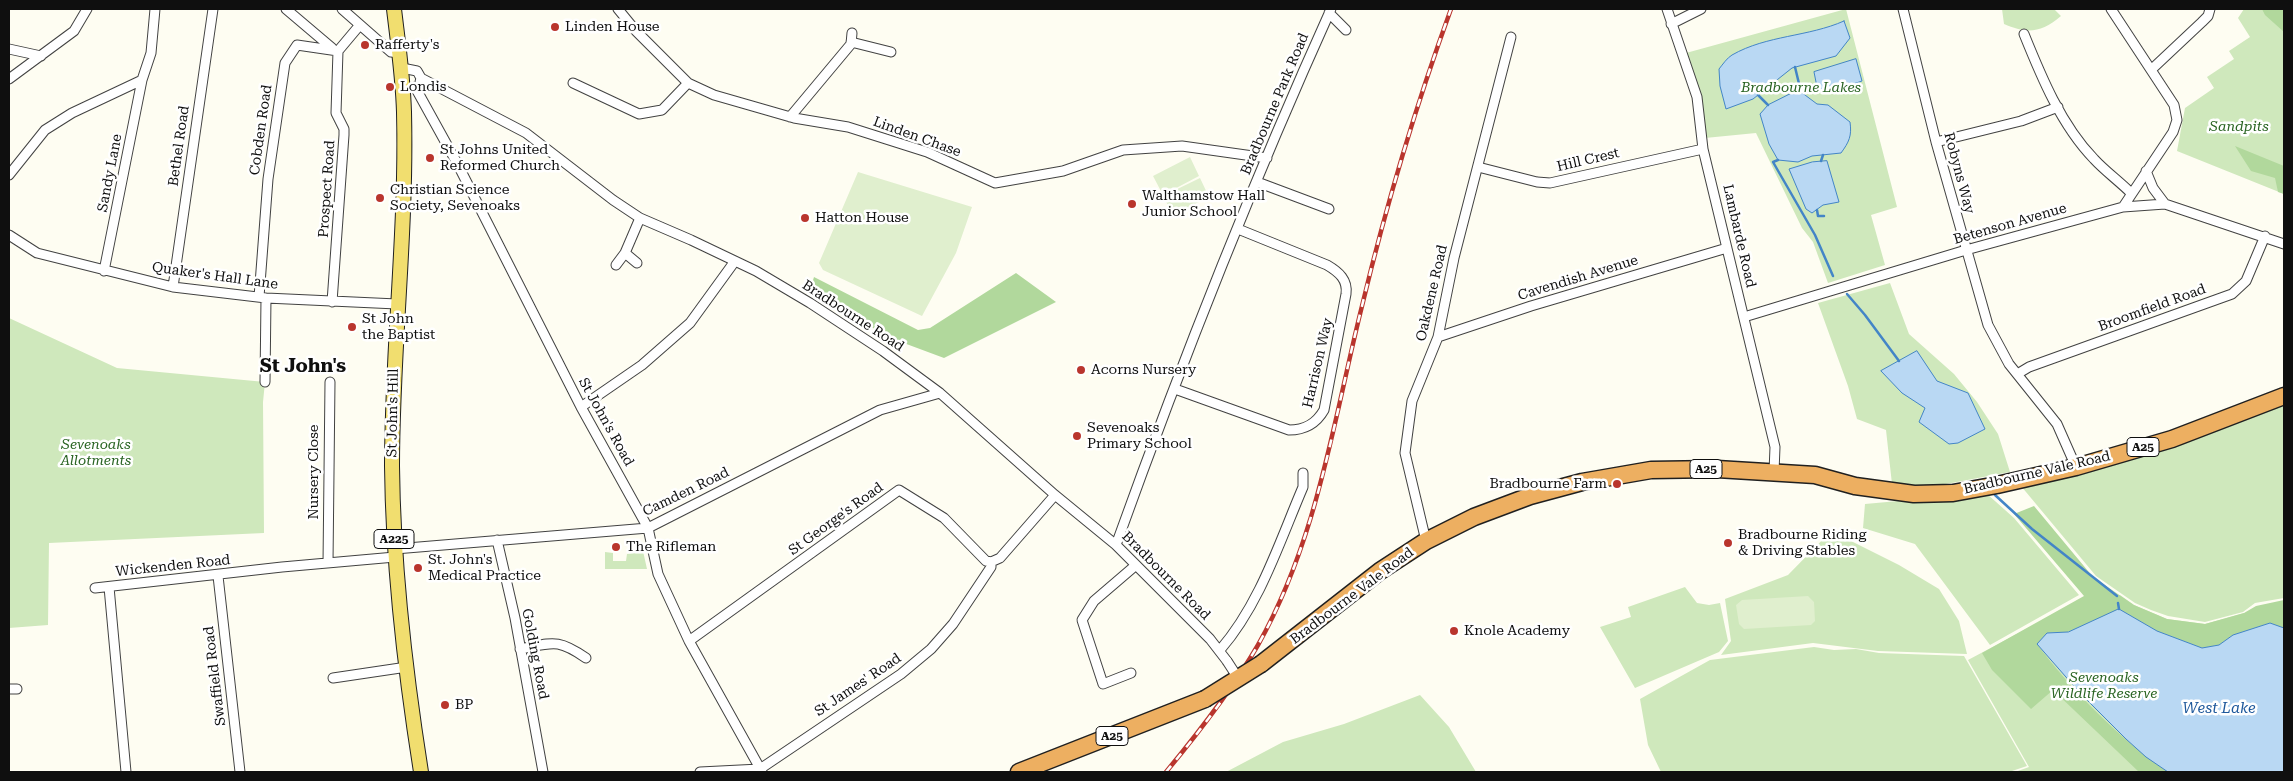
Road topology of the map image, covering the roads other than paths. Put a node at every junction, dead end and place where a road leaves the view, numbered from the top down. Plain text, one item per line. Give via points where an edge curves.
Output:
1 (86, 9) edge
2 (155, 9) edge
3 (213, 9) edge
4 (286, 9) edge
5 (342, 9) edge
6 (394, 9) edge
7 (618, 9) edge
8 (1667, 9) edge
9 (1701, 9) edge
10 (1903, 9) edge
11 (2111, 9) edge
12 (2210, 9) edge
13 (1330, 11) edge
14 (1671, 24) junction
15 (360, 26) junction
16 (1346, 30) dead end
17 (2024, 34) dead end
18 (1511, 37) dead end
19 (9, 49) edge
20 (335, 50) junction
21 (891, 52) dead end
22 (400, 53) junction
23 (41, 56) junction
24 (402, 68) junction
25 (2152, 70) junction
26 (9, 78) edge
27 (421, 78) junction
28 (142, 80) junction
29 (573, 83) dead end
30 (688, 83) junction
31 (409, 89) junction
32 (2058, 107) junction
33 (790, 117) junction
34 (1936, 142) junction
35 (1703, 148) junction
36 (1267, 158) junction
37 (1478, 167) junction
38 (2146, 171) junction
39 (9, 175) edge
40 (1257, 182) junction
41 (2131, 193) junction
42 (2165, 204) junction
43 (2123, 207) junction
44 (1329, 209) dead end
45 (640, 218) junction
46 (1238, 229) junction
47 (9, 235) edge
48 (2265, 236) junction
49 (2284, 244) edge
50 (1727, 248) junction
51 (1966, 250) junction
52 (625, 253) junction
53 (735, 261) junction
54 (637, 263) dead end
55 (616, 265) dead end
56 (104, 271) junction
57 (173, 287) junction
58 (262, 298) junction
59 (332, 302) junction
60 (397, 304) junction
61 (1744, 317) junction
62 (1438, 337) junction
63 (2019, 374) junction
64 (265, 382) dead end
65 (330, 382) dead end
66 (1175, 389) junction
67 (940, 393) junction
68 (2284, 396) edge
69 (581, 407) junction
70 (2076, 467) junction
71 (1774, 472) junction
72 (1303, 473) dead end
73 (1055, 495) junction
74 (648, 528) junction
75 (497, 540) junction
76 (1426, 541) junction
77 (1116, 545) junction
78 (395, 553) junction
79 (991, 562) junction
80 (328, 563) junction
81 (1136, 565) junction
82 (218, 576) junction
83 (109, 587) junction
84 (95, 588) dead end
85 (689, 641) junction
86 (520, 649) junction
87 (1220, 650) junction
88 (586, 658) dead end
89 (407, 668) junction
90 (1131, 673) dead end
91 (333, 678) dead end
92 (1238, 678) junction
93 (761, 770) edge
94 (126, 772) edge
95 (240, 772) edge
96 (421, 772) edge
97 (543, 772) edge
98 (700, 772) edge
99 (1019, 772) edge

1 - 23 street via 74,31
2 - 28 street, Sandy Lane via 151,53
3 - 57 street, Bethel Road
4 - 20 street
5 - 15 street
6 - 22 main road, A225
7 - 30 street, Linden Chase
8 - 14 street, Lambarde Road
9 - 14 street
10 - 34 street, Robyns Way
11 - 25 street
12 - 25 street via 2208,16
13 - 16 street
13 - 36 street, Bradbourne Park Road
14 - 35 street, Lambarde Road via 1695,89
15 - 20 street
15 - 22 street via 391,52
17 - 32 street
18 - 37 street, Oakdene Road
19 - 23 street
20 - 58 street, Cobden Road via 298,44 285,63 268,179
20 - 59 street, Prospect Road via 336,113 344,135
21 - 33 street via 852,37
22 - 24 main road, St John's Hill / A225
23 - 26 street
24 - 27 street, Bradbourne Road via 417,71
24 - 31 main road, St John's Hill / A225
25 - 38 street via 2174,105 2177,120 2173,132
27 - 31 street
27 - 45 street, Bradbourne Road via 526,133
28 - 39 street via 72,112 45,130
28 - 56 street, Sandy Lane
29 - 30 street via 639,114 662,110
30 - 33 street, Linden Chase via 714,95
31 - 60 main road, St John's Hill / A225
31 - 69 street, St John's Road via 457,162
32 - 34 street via 2022,121
32 - 41 street via 2093,158
33 - 36 street, Linden Chase via 848,127 918,149 995,183 1062,170 1123,150 1182,146
34 - 51 street, Robyns Way
35 - 37 street, Hill Crest via 1550,183
35 - 50 street, Lambarde Road
36 - 40 street, Bradbourne Park Road
37 - 62 street, Oakdene Road via 1454,258
38 - 41 street
38 - 42 street
40 - 44 street
40 - 46 street, Bradbourne Park Road
41 - 43 street
42 - 43 street, Betenson Avenue
42 - 48 street, Betenson Avenue
43 - 51 street, Betenson Avenue
45 - 52 street
45 - 53 street, Bradbourne Road
46 - 66 street, Bradbourne Park Road
46 - 66 street, Harrison Way via 1327,265 1345,282 1346,294 1324,410 1312,425 1289,430
47 - 56 street, Quaker's Hall Lane via 37,253
48 - 49 street, Betenson Avenue
48 - 63 street, Broomfield Road via 2246,281 2232,294 2029,367
50 - 61 street, Lambarde Road
50 - 62 street, Cavendish Avenue via 1530,306
51 - 61 street, Betenson Avenue
51 - 63 street, Robyns Way via 1988,325 2009,364
52 - 54 street
52 - 55 street
53 - 67 street, Bradbourne Road via 810,303
53 - 69 street via 690,323 642,365
56 - 57 street, Quaker's Hall Lane
57 - 58 street, Quaker's Hall Lane
58 - 59 street, Quaker's Hall Lane
58 - 64 street
59 - 60 street, Quaker's Hall Lane
60 - 78 main road, St John's Hill / A225 via 392,464
61 - 71 street, Lambarde Road via 1775,447
62 - 76 street, Oakdene Road via 1412,402 1405,453
63 - 70 street, Robyns Way via 2057,424
65 - 80 street, Nursery Close
66 - 77 street, Bradbourne Park Road
67 - 73 street, Bradbourne Road
67 - 74 street, Camden Road via 880,410
68 - 70 highway, Bradbourne Vale Road / A25 via 2172,439
69 - 74 street, St John's Road
70 - 71 highway, Bradbourne Vale Road / A25 via 1953,493 1914,494 1856,486 1815,475
71 - 76 highway, Bradbourne Vale Road / A25 via 1651,470 1582,482 1483,513
72 - 87 street via 1303,487 1259,592 1234,634
73 - 77 street, Bradbourne Road
73 - 79 street via 1000,558
74 - 75 street, Camden Road
74 - 85 street, St John's Road via 658,574
75 - 78 street, Camden Road
75 - 86 street, Golding Road
76 - 92 highway, Bradbourne Vale Road / A25, bridge via 1380,571 1261,664
77 - 81 street, Bradbourne Road
78 - 80 street, Wickenden Road
78 - 89 main road, St John's Hill / A225
79 - 85 street, St George's Road via 986,561 944,518 899,490
79 - 93 street, St James' Road via 991,567 953,624 931,649 901,674
80 - 82 street, Wickenden Road
81 - 87 street, Bradbourne Road
81 - 90 street via 1094,601 1082,620 1104,684
82 - 83 street, Wickenden Road
82 - 95 street, Swaffield Road
83 - 84 street
83 - 94 street, Wickenden Road
85 - 93 street, St John's Road
86 - 88 street via 555,642
86 - 97 street, Golding Road
87 - 92 street, Bradbourne Road, bridge
89 - 91 street
89 - 96 main road, St John's Hill / A225
92 - 99 highway, Bradbourne Vale Road / A25, bridge via 1205,699
93 - 98 street

